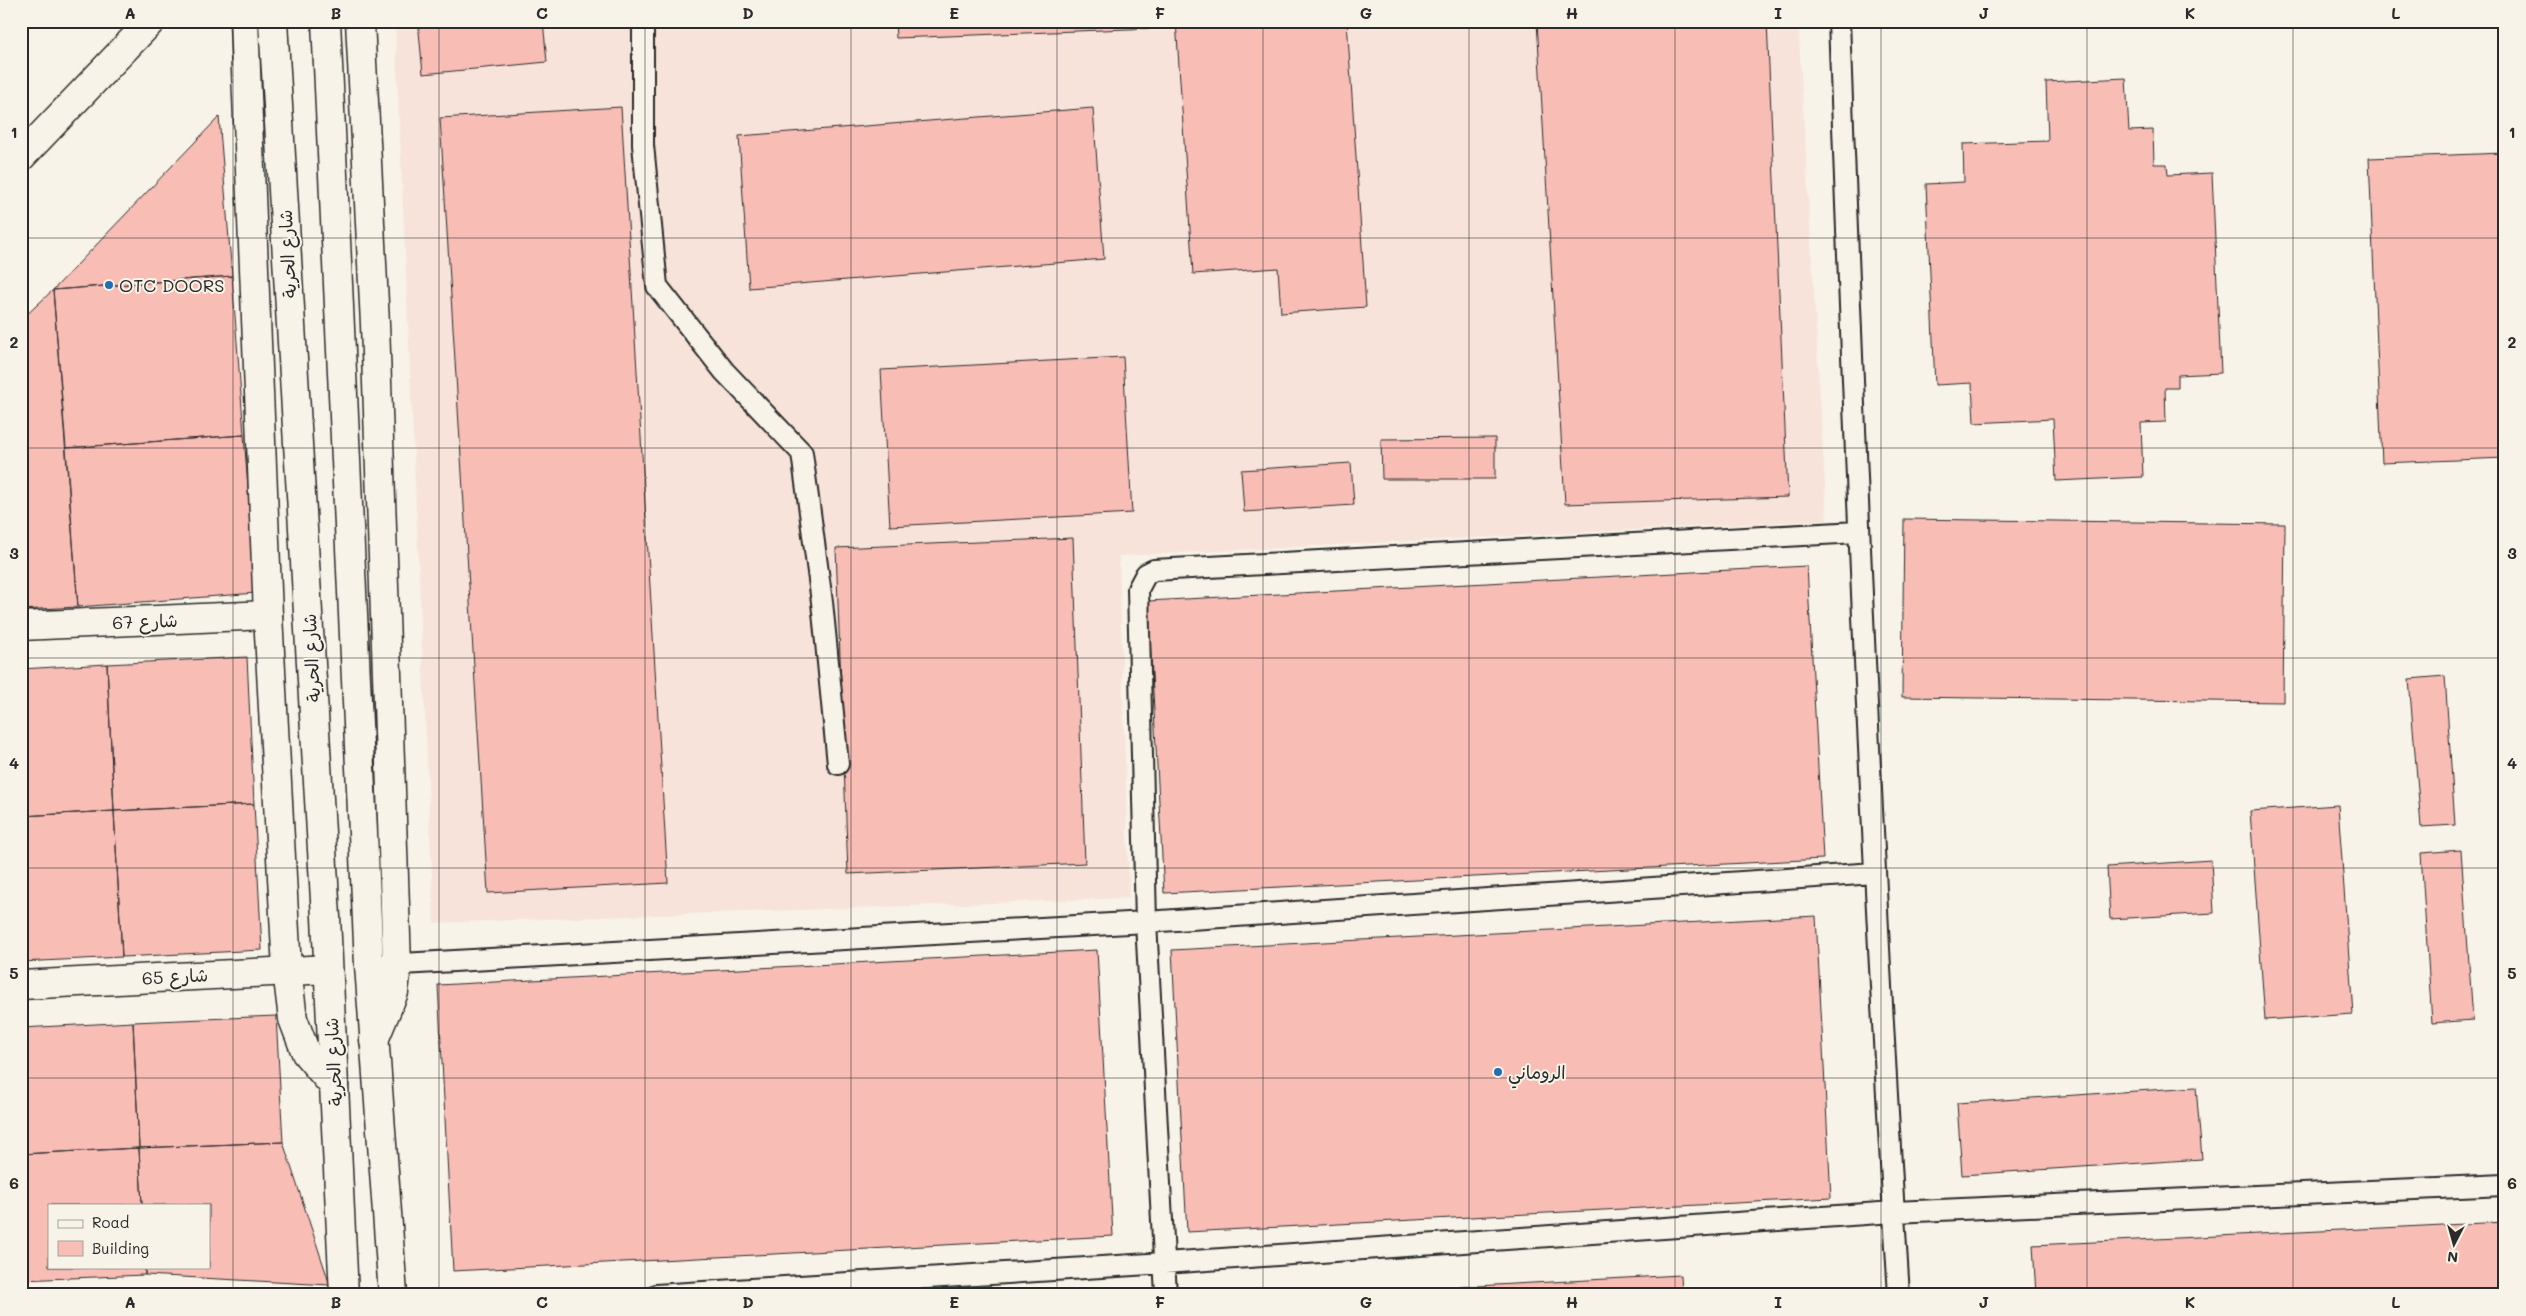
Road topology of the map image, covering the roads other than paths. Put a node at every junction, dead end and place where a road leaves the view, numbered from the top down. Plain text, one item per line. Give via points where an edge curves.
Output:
1 (151, 21) edge
2 (244, 21) edge
3 (273, 21) edge
4 (326, 21) edge
5 (360, 21) edge
6 (643, 21) edge
7 (1839, 21) edge
8 (21, 157) edge
9 (1858, 532) junction
10 (268, 615) junction
11 (21, 626) edge
12 (838, 764) dead end
13 (1875, 873) junction
14 (1146, 922) junction
15 (369, 964) junction
16 (397, 965) junction
17 (328, 969) junction
18 (287, 970) junction
19 (21, 985) edge
20 (374, 1040) junction
21 (334, 1086) junction
22 (2505, 1186) edge
23 (1894, 1212) junction
24 (1165, 1264) junction
25 (344, 1295) edge
26 (393, 1295) edge
27 (656, 1295) edge
28 (1166, 1295) edge
29 (1899, 1295) edge

1 - 8 street
2 - 10 street
3 - 17 street, شارع الحرية
4 - 15 street
5 - 16 street via 375,324
6 - 12 lane via 643,145 657,286 724,371 802,453 822,602
7 - 9 lane
9 - 13 lane
9 - 14 lane via 1154,570 1146,574 1138,589
10 - 11 street, شارع 67
10 - 18 street
13 - 14 lane
13 - 23 lane
14 - 16 lane
14 - 24 lane
15 - 16 lane
15 - 20 street
16 - 20 street via 394,992
17 - 18 street, شارع 65
17 - 21 street, شارع الحرية
18 - 19 street, شارع 65
18 - 21 street via 293,1019 306,1053
20 - 26 street
21 - 25 street, شارع الحرية
22 - 23 lane
23 - 24 lane
23 - 29 lane
24 - 27 lane
24 - 28 lane

